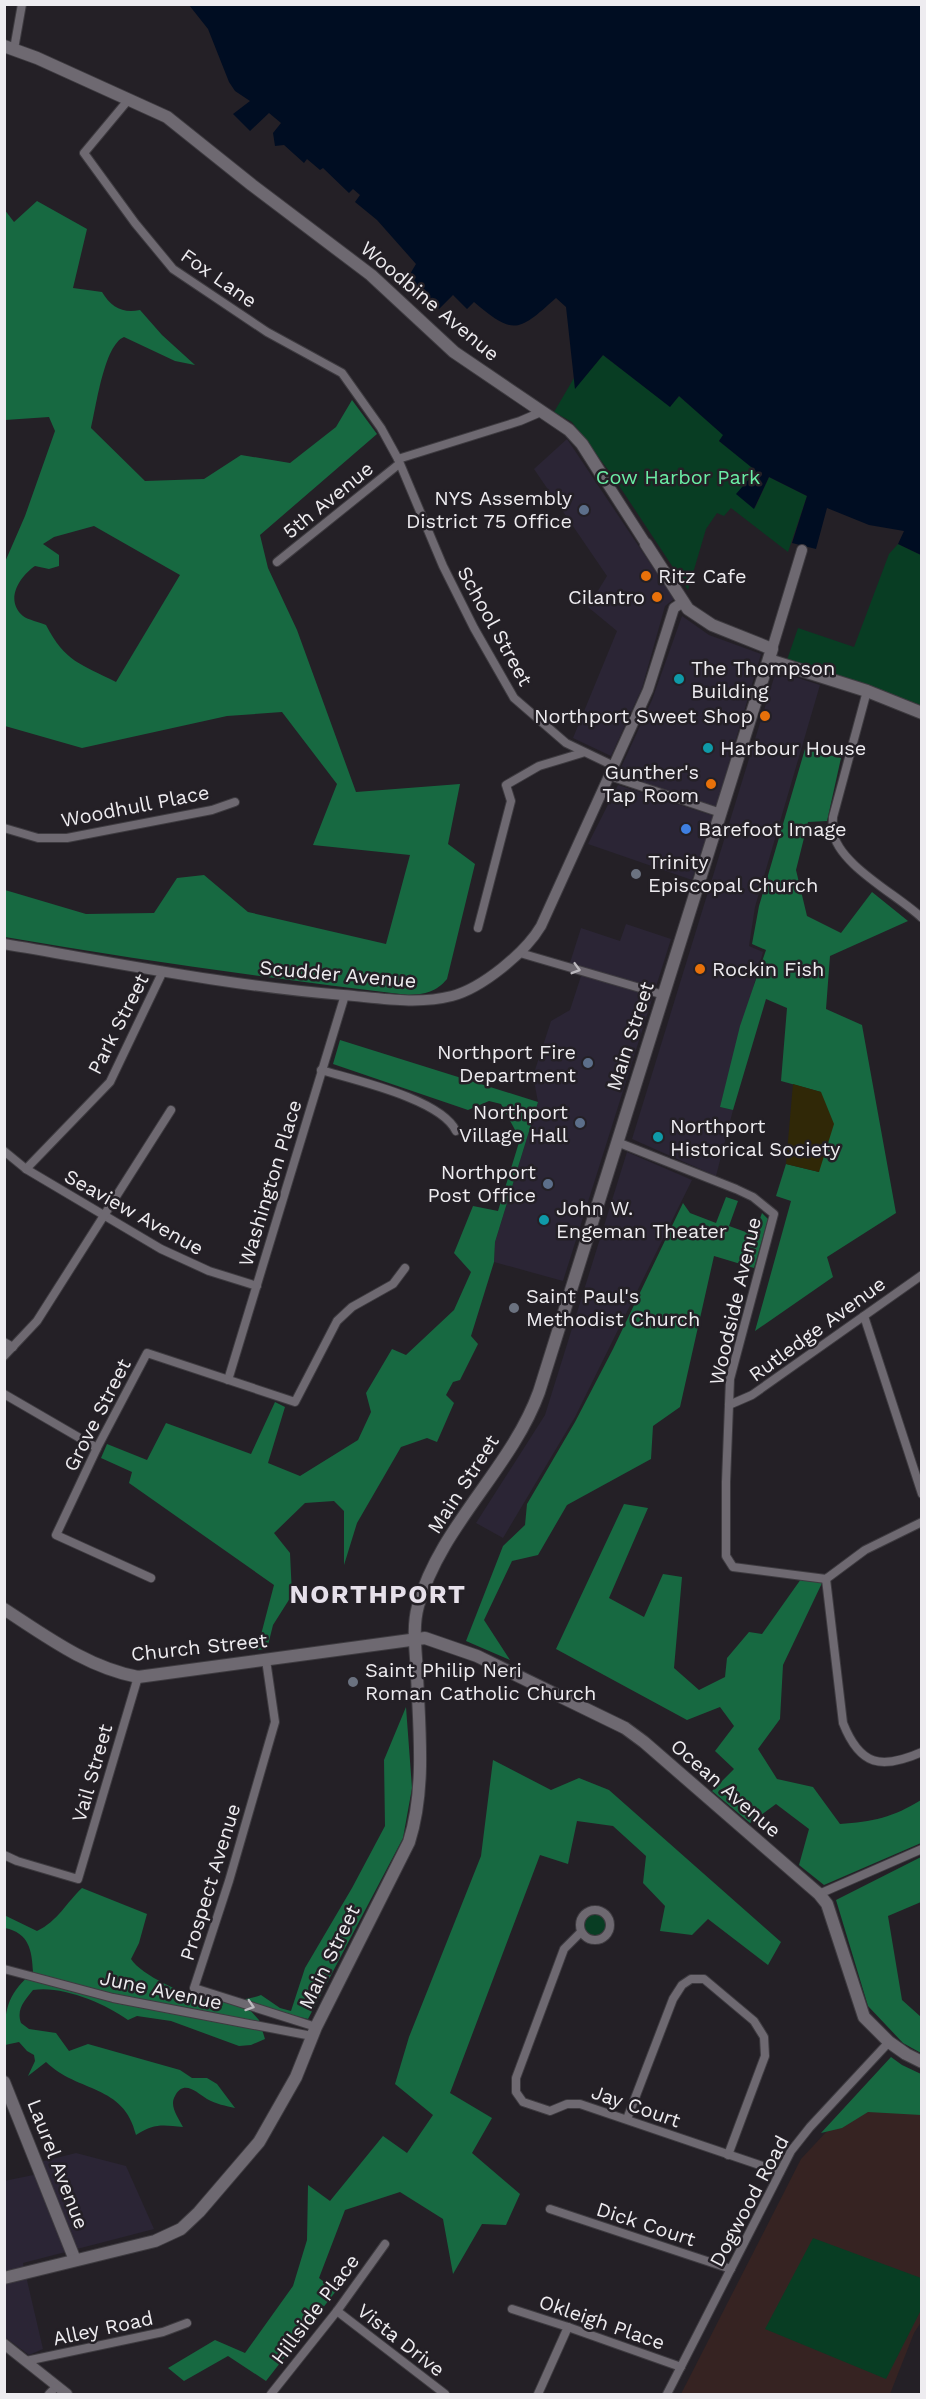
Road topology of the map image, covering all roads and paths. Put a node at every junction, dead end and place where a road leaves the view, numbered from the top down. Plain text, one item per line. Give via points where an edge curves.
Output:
1 (22, 4) edge
2 (9, 47) edge
3 (129, 99) junction
4 (541, 412) junction
5 (398, 462) junction
6 (601, 474) joint
7 (646, 544) joint
8 (802, 550) dead end
9 (278, 562) dead end
10 (683, 602) junction
11 (770, 654) junction
12 (867, 691) junction
13 (921, 713) edge
14 (582, 753) junction
15 (612, 771) junction
16 (236, 802) dead end
17 (721, 813) junction
18 (4, 828) edge
19 (921, 918) edge
20 (478, 928) dead end
21 (4, 944) edge
22 (520, 953) junction
23 (163, 971) junction
24 (345, 995) junction
25 (664, 995) junction
26 (321, 1071) junction
27 (171, 1110) dead end
28 (456, 1131) dead end
29 (617, 1142) junction
30 (4, 1151) edge
31 (26, 1169) junction
32 (104, 1217) junction
33 (405, 1268) dead end
34 (921, 1275) edge
35 (256, 1286) junction
36 (864, 1316) junction
37 (4, 1342) edge
38 (13, 1347) junction
39 (4, 1356) edge
40 (228, 1380) junction
41 (4, 1394) edge
42 (729, 1405) junction
43 (97, 1448) junction
44 (921, 1494) edge
45 (921, 1522) edge
46 (151, 1578) dead end
47 (825, 1579) junction
48 (4, 1609) edge
49 (415, 1638) junction
50 (266, 1660) junction
51 (138, 1677) junction
52 (921, 1752) edge
53 (921, 1849) edge
54 (4, 1855) edge
55 (819, 1894) junction
56 (581, 1932) dead end
57 (4, 1969) edge
58 (314, 2031) junction
59 (889, 2042) junction
60 (921, 2062) edge
61 (4, 2082) edge
62 (627, 2119) junction
63 (728, 2155) junction
64 (780, 2172) junction
65 (550, 2209) dead end
66 (385, 2244) dead end
67 (75, 2260) junction
68 (731, 2269) junction
69 (4, 2278) edge
70 (512, 2309) dead end
71 (337, 2311) junction
72 (187, 2323) dead end
73 (568, 2327) junction
74 (4, 2344) edge
75 (26, 2361) junction
76 (681, 2367) junction
77 (53, 2390) edge
78 (67, 2394) edge
79 (271, 2394) edge
80 (445, 2394) edge
81 (538, 2394) edge
82 (666, 2394) edge

1 - 2 street
2 - 3 main road, Woodbine Avenue
3 - 4 main road, Woodbine Avenue via 166,117 371,275 454,352
3 - 5 street, Fox Lane via 84,153 135,223 173,269 267,332 342,373 381,428
4 - 5 street, 5th Avenue
4 - 6 main road, Woodbine Avenue via 569,430
5 - 9 street, 5th Avenue
5 - 14 street, School Street via 443,566 514,698
6 - 7 street, Woodbine Avenue
7 - 10 main road, Woodbine Avenue
8 - 11 street, Main Street
10 - 11 main road, Woodbine Avenue via 712,625
10 - 15 street, Scudder Avenue via 674,608 648,690
11 - 12 main road, Woodbine Avenue
11 - 17 main road, Main Street
12 - 13 main road, Woodbine Avenue
12 - 19 street via 832,831 849,860
14 - 15 street, School Street
14 - 20 street via 539,766 506,785 511,801
15 - 17 street, School Street
15 - 22 street, Scudder Avenue via 541,926
16 - 18 street, Woodhull Place via 213,810 67,838 38,838
17 - 25 main road, Main Street
21 - 23 street, Scudder Avenue
22 - 24 street, Scudder Avenue via 482,982 455,995 409,1001
22 -> 25 street
23 - 24 street, Scudder Avenue
23 - 31 street, Park Street via 110,1082
24 - 26 street, Washington Place
25 - 29 main road, Main Street
26 - 28 street via 405,1096 446,1117
26 - 35 street, Washington Place
27 - 32 street
29 - 42 street, Woodside Avenue via 736,1189 774,1214 730,1379
29 - 49 main road, Main Street via 533,1409 441,1553 418,1606
30 - 31 street, Seaview Avenue
31 - 32 street, Seaview Avenue
32 - 35 street, Seaview Avenue via 193,1265
32 - 38 street via 37,1321
33 - 40 street, Grove Street via 393,1284 352,1307 337,1321 295,1402
34 - 36 street, Rutledge Avenue
35 - 40 street, Washington Place
36 - 42 street, Rutledge Avenue via 752,1395
36 - 44 street
37 - 38 street
38 - 39 street
40 - 43 street, Grove Street via 147,1353
41 - 43 street
42 - 47 street, Woodside Avenue via 726,1556 733,1567
43 - 46 street, Grove Street via 56,1535
45 - 47 street via 866,1550
47 - 52 street via 843,1723 850,1741 863,1757 879,1763 893,1763
48 - 51 main road, Church Street via 79,1657
49 - 50 main road, Church Street
49 - 55 main road, Ocean Avenue via 465,1651 625,1728
49 - 58 main road, Main Street via 419,1776 412,1832
50 - 51 main road, Church Street
50 -> 58 street, Prospect Avenue via 275,1722 194,1988
51 - 54 street, Vail Street via 78,1879
53 - 55 street
55 - 59 main road, Ocean Avenue via 827,1904 864,2018
56 - 62 street, Jay Court via 564,1949 516,2078 516,2092 523,2102 550,2110 580,2104
57 - 58 street, June Avenue via 113,1998
58 - 67 main road, Main Street via 296,2077 257,2146 181,2229 156,2241
59 - 60 main road, Ocean Avenue
59 - 64 street, Dogwood Road via 810,2127
61 - 67 main road, Laurel Avenue
62 - 63 street, Jay Court
62 - 63 street via 673,1999 691,1979 704,1979 754,2021 764,2037 765,2056
63 - 64 street, Jay Court
64 - 68 street, Dogwood Road
65 - 68 street, Dick Court
66 - 71 street, Hillside Place
67 - 69 main road, Main Street
68 - 76 street, Dogwood Road
70 - 73 street, Okleigh Place
71 - 79 street, Hillside Place
71 - 80 street, Vista Drive
72 - 75 street, Alley Road via 163,2332
73 - 76 street, Okleigh Place
73 - 81 street
74 - 75 street
75 - 77 street
76 - 82 street, Dogwood Road
77 - 78 street

